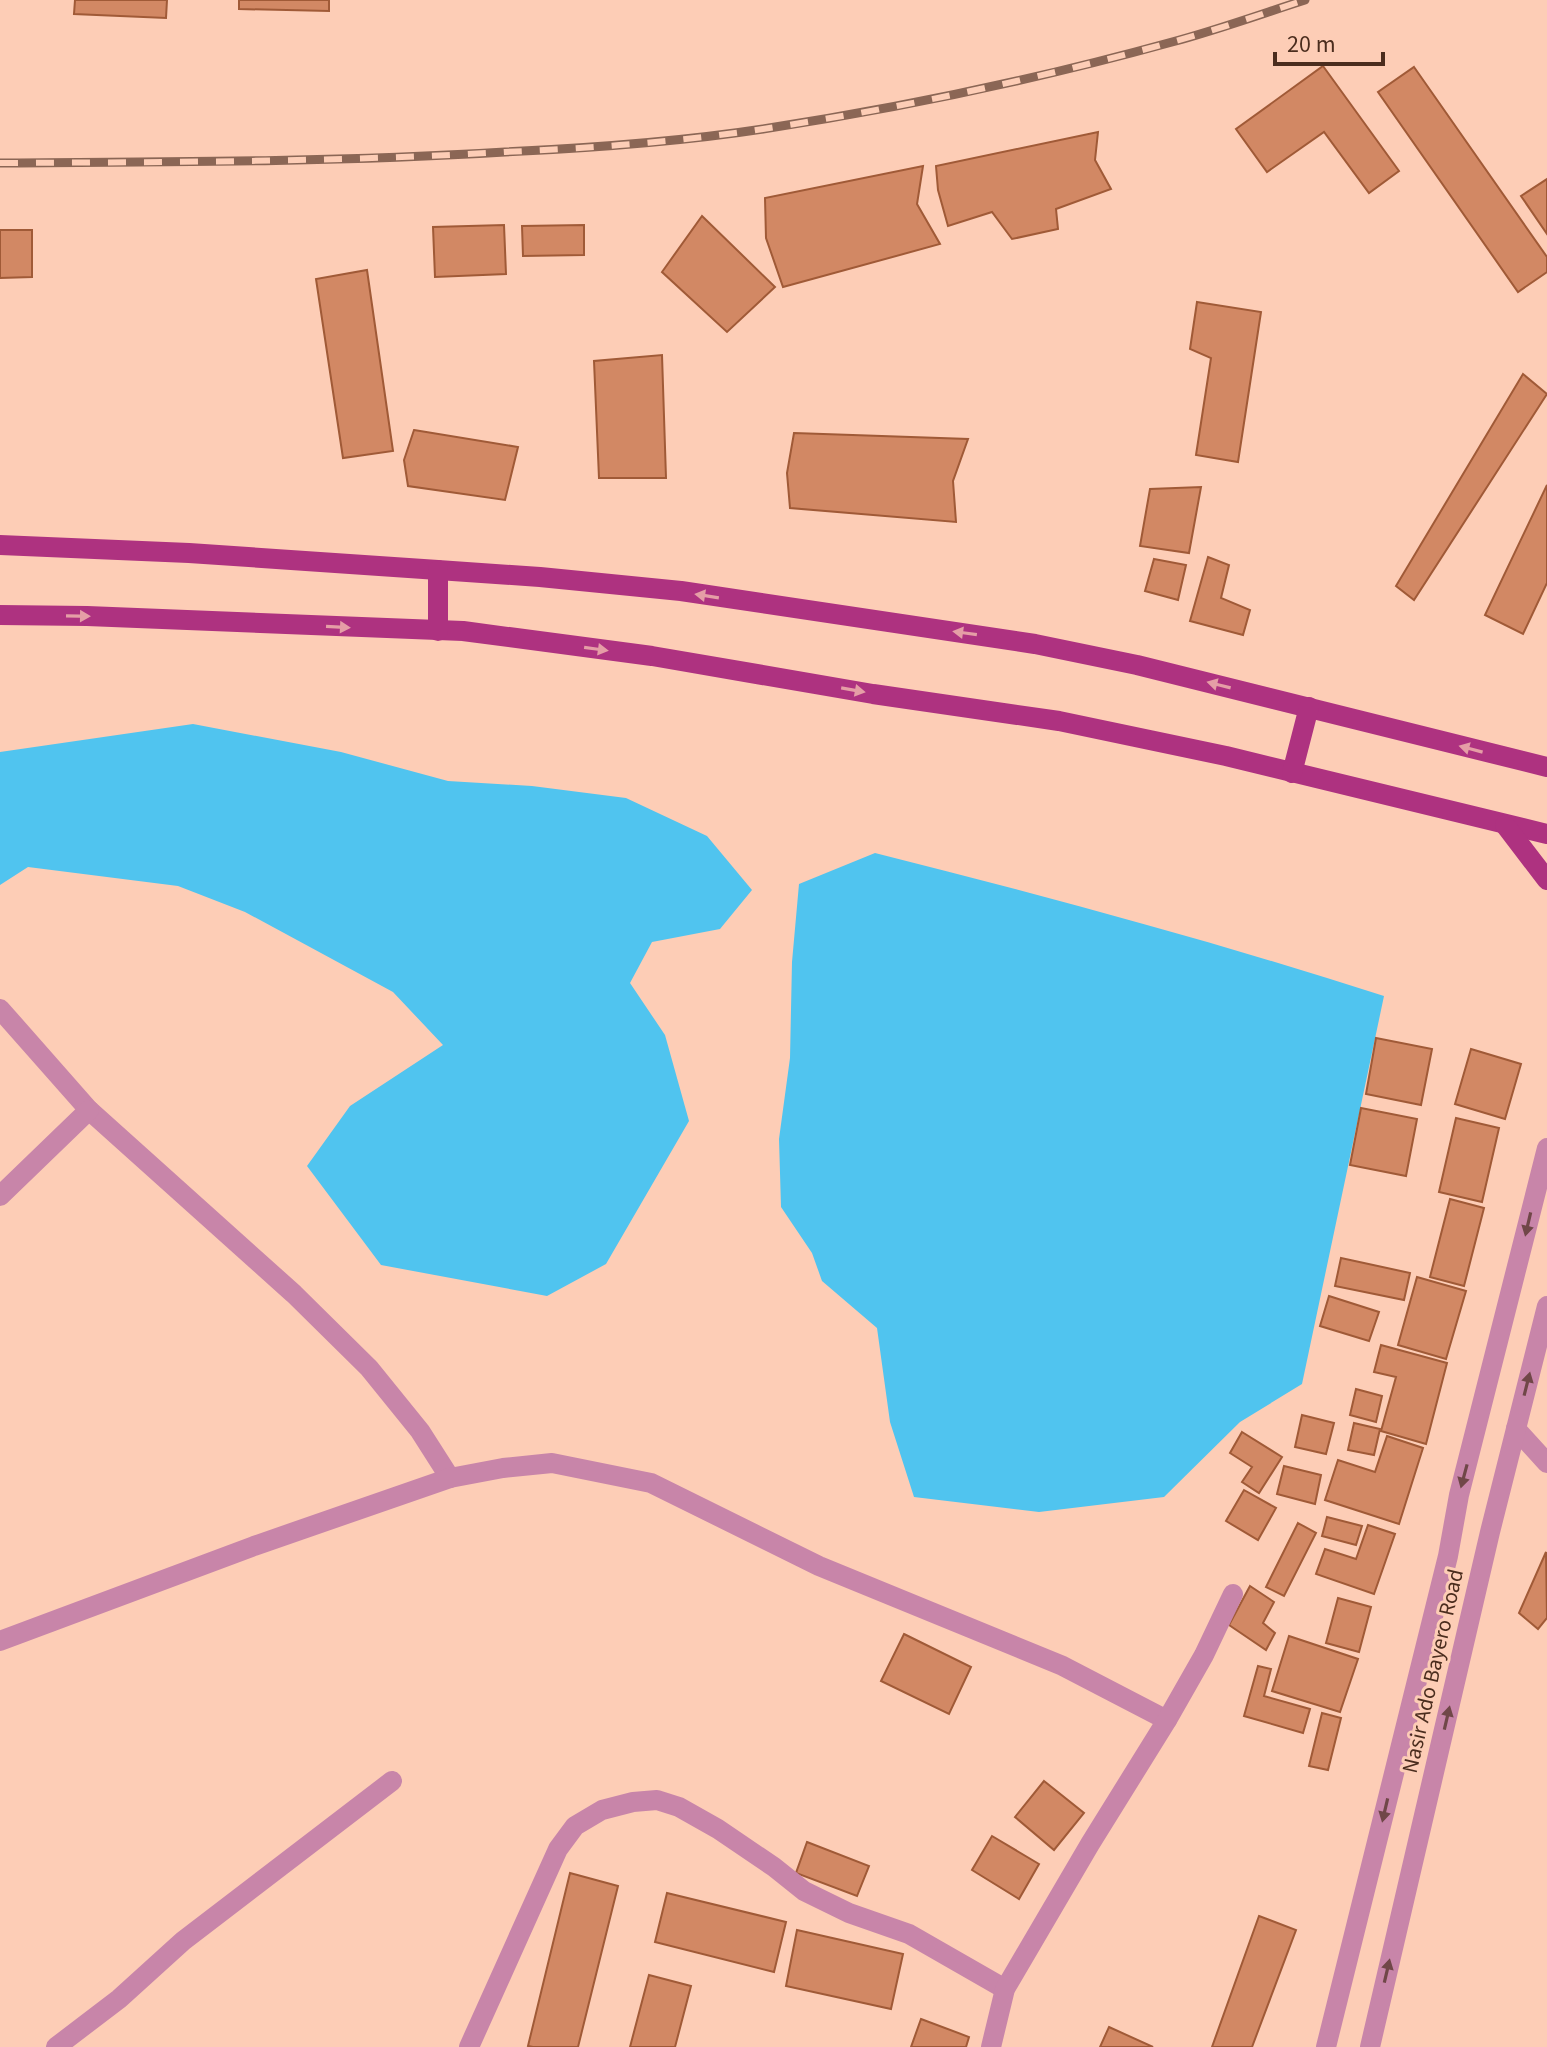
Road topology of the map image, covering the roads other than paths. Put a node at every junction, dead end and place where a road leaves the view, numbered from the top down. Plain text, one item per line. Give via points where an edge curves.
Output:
1 (0, 545) edge
2 (438, 570) junction
3 (0, 615) edge
4 (438, 631) junction
5 (1309, 707) junction
6 (1547, 767) edge
7 (1292, 773) junction
8 (1505, 825) junction
9 (1547, 834) edge
10 (1547, 880) edge
11 (0, 1009) edge
12 (89, 1110) junction
13 (1547, 1148) edge
14 (0, 1196) edge
15 (1547, 1306) edge
16 (1516, 1429) junction
17 (1547, 1463) edge
18 (450, 1478) junction
19 (1233, 1594) dead end
20 (0, 1641) edge
21 (1167, 1720) junction
22 (392, 1781) dead end
23 (1005, 1989) junction
24 (56, 2047) edge
25 (469, 2047) edge
26 (991, 2047) edge
27 (1326, 2047) edge
28 (1370, 2047) edge

1 - 2 main road
2 - 4 main road
5 -> 2 main road via 1035,644 681,591
3 -> 4 main road
4 -> 7 main road via 652,656 1059,721
6 -> 5 main road
5 - 7 main road
7 - 8 main road
8 - 9 main road
8 - 10 main road
11 - 12 street
12 - 14 street
12 - 18 street via 359,1358 412,1420
13 -> 27 street
16 -> 15 street, Nasir Ado Bayero Road
16 - 17 street
28 -> 16 street, Nasir Ado Bayero Road
18 - 20 street
18 - 21 street via 552,1463 651,1483 819,1566 1063,1666
19 - 21 street
21 - 23 street
22 - 24 street via 183,1941
23 - 25 street via 909,1934 804,1891 679,1807 657,1800 633,1802 602,1810 575,1826 558,1849
23 - 26 street

